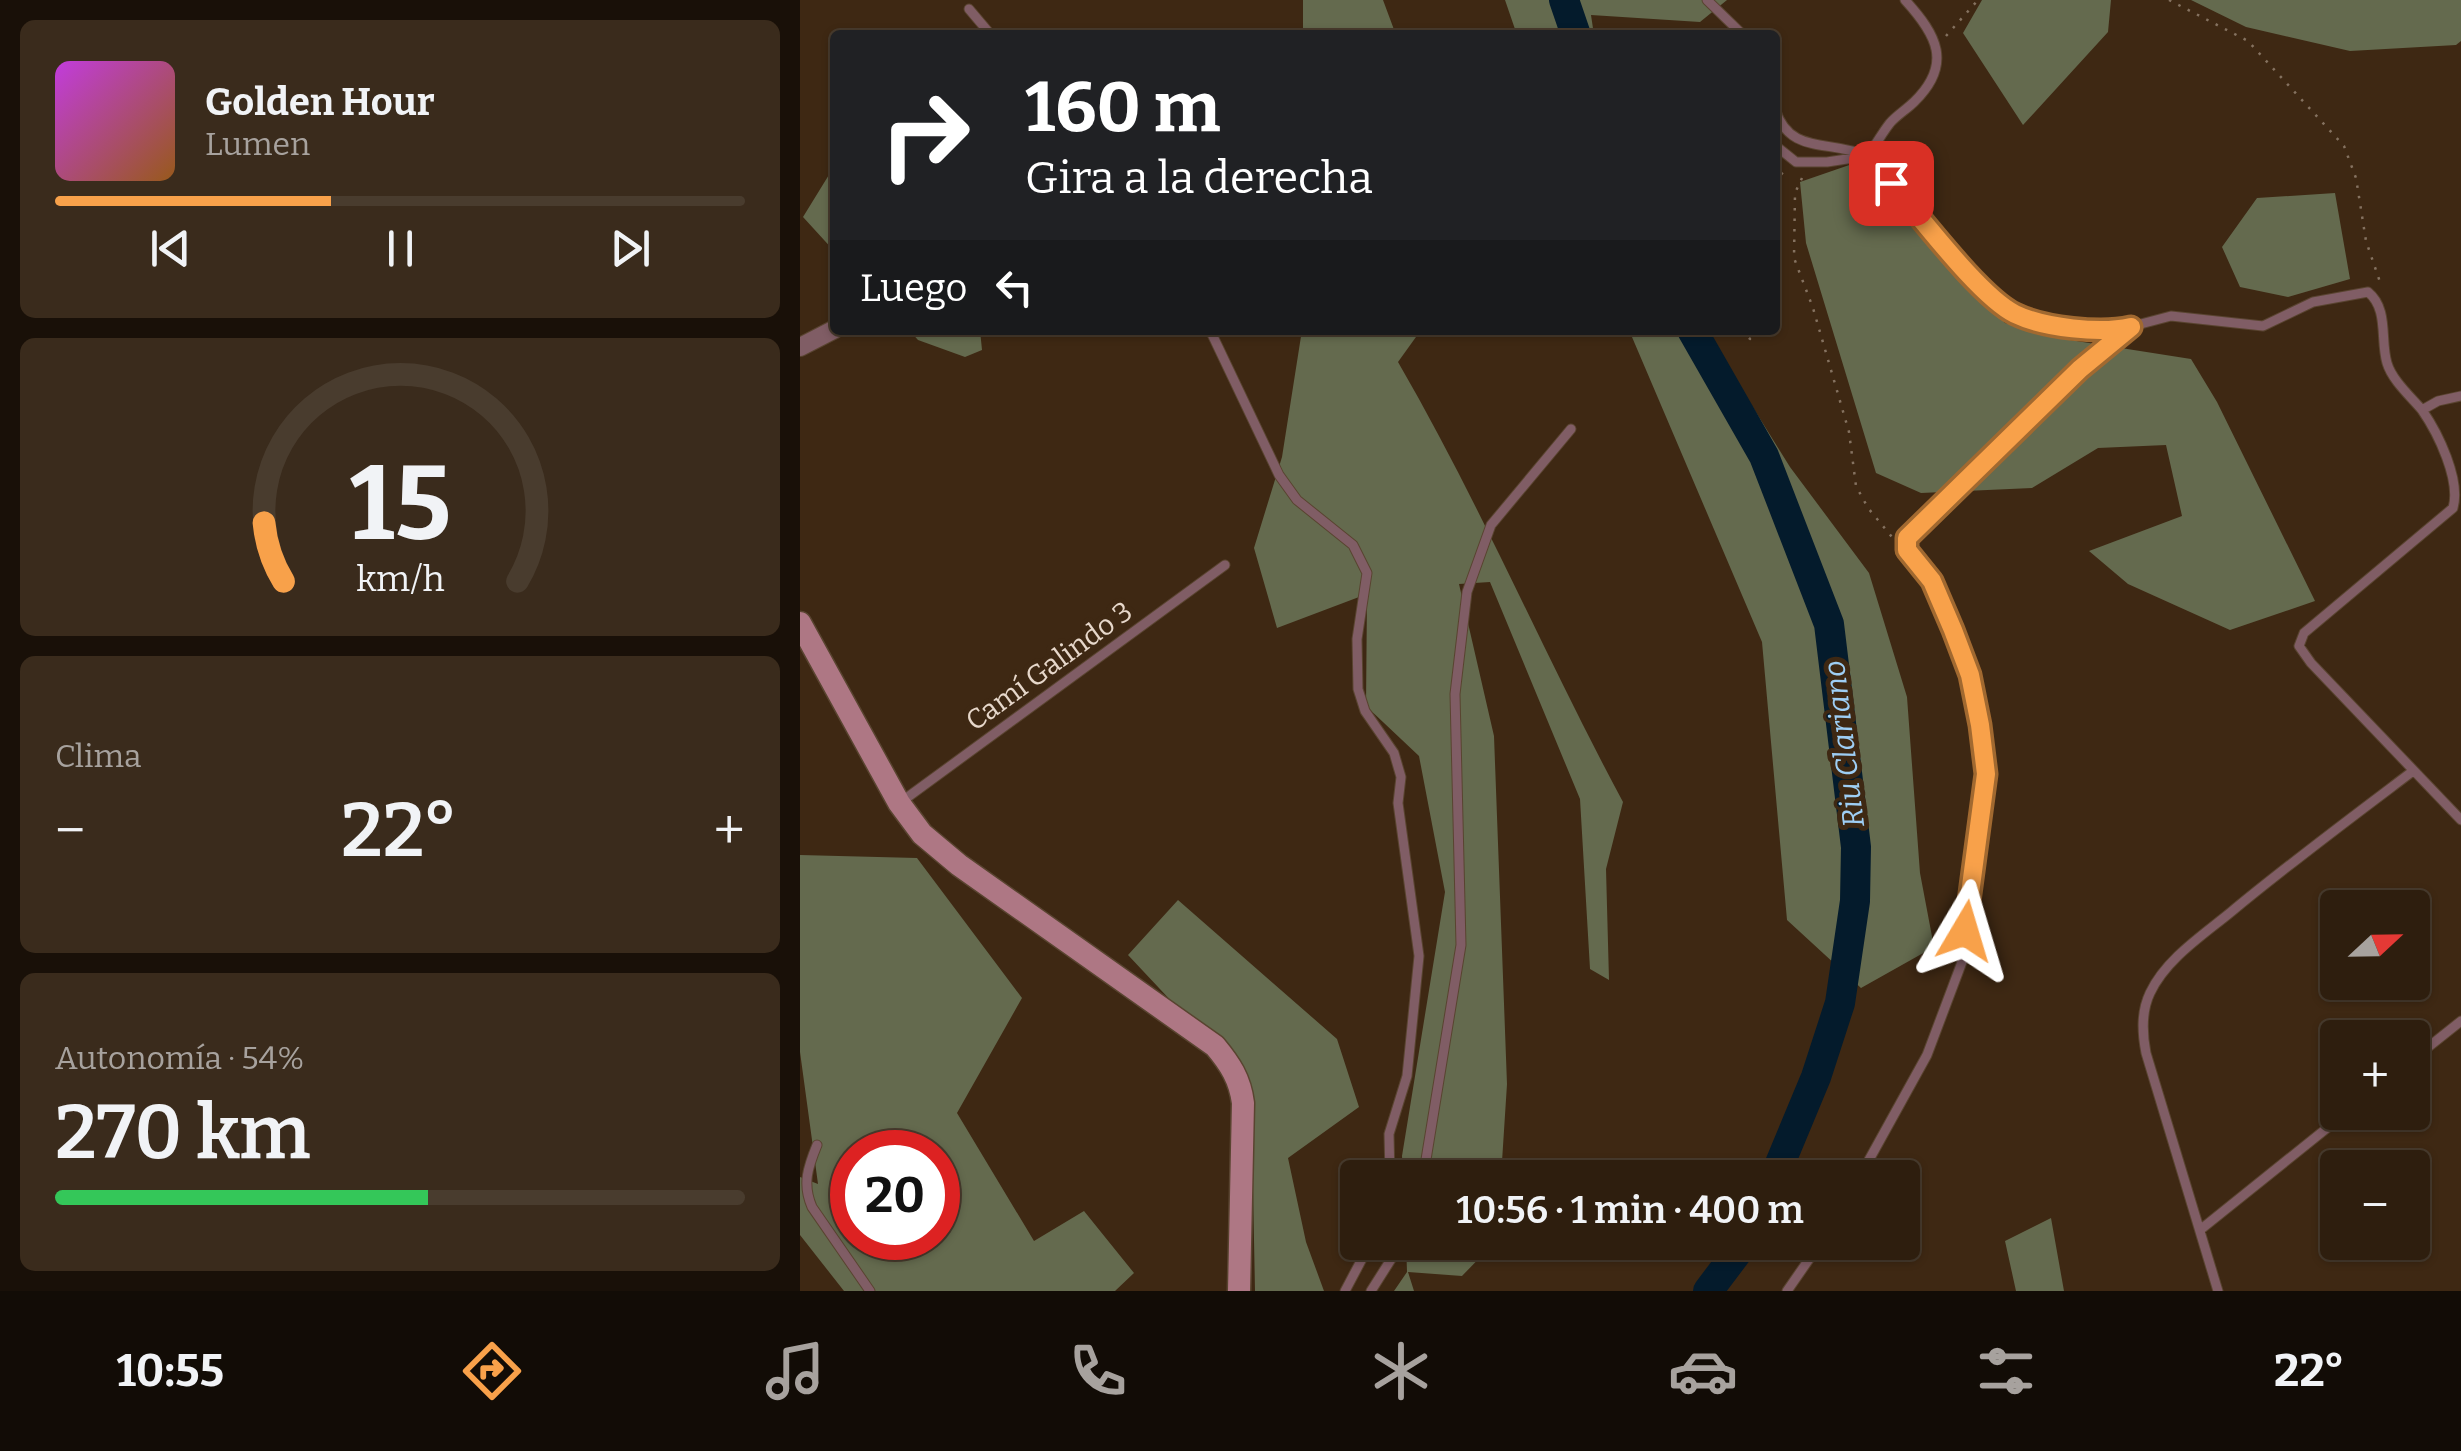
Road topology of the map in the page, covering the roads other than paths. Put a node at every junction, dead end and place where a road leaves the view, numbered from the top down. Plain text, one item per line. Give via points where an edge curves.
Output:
1 (1707, 0) edge
2 (1905, 0) edge
3 (969, 9) dead end
4 (987, 30) edge
5 (1738, 30) edge
6 (1780, 123) edge
7 (1780, 149) edge
8 (1868, 156) junction
9 (2131, 327) junction
10 (830, 332) edge
11 (1212, 335) edge
12 (800, 348) edge
13 (2461, 396) edge
14 (2422, 410) junction
15 (1570, 429) dead end
16 (1226, 565) dead end
17 (800, 623) edge
18 (2413, 771) junction
19 (899, 803) junction
20 (2461, 820) edge
21 (2461, 1021) edge
22 (2430, 1046) edge
23 (2324, 1130) edge
24 (816, 1144) dead end
25 (1390, 1160) edge
26 (1426, 1160) edge
27 (1869, 1160) edge
28 (802, 1190) edge
29 (2200, 1230) junction
30 (1361, 1260) edge
31 (1391, 1260) edge
32 (1809, 1260) edge
33 (870, 1291) edge
34 (1239, 1291) edge
35 (1345, 1291) edge
36 (1372, 1291) edge
37 (1787, 1291) edge
38 (2218, 1291) edge

1 - 5 lane
2 - 8 lane via 1938,48 1936,72
3 - 4 lane
6 - 8 lane via 1792,138
7 - 8 lane via 1796,162
8 - 9 lane via 1986,292 2016,314 2080,329
9 - 14 lane via 2171,316 2263,326 2313,302 2374,295 2389,369
9 - 27 lane via 1907,538 1907,550 1932,581 1970,675 1986,774 1962,962 1927,1055
10 - 12 street
11 - 25 lane via 1279,475 1297,500 1353,545 1367,572 1358,689 1401,777 1398,802 1418,956 1407,1076 1389,1134
13 - 14 lane
14 - 18 lane via 2453,475 2453,508 2304,634 2299,646
15 - 26 lane via 1491,525 1468,592 1455,694 1461,944
16 - 19 lane, Camí Galindo 3
17 - 19 street
18 - 20 lane
18 - 29 lane via 2190,946 2151,991 2143,1017 2146,1052
19 - 34 street via 959,866 1229,1062 1242,1103
21 - 22 lane
23 - 29 lane
24 - 28 lane
28 - 33 lane
29 - 38 lane
30 - 35 lane
31 - 36 lane
32 - 37 lane

